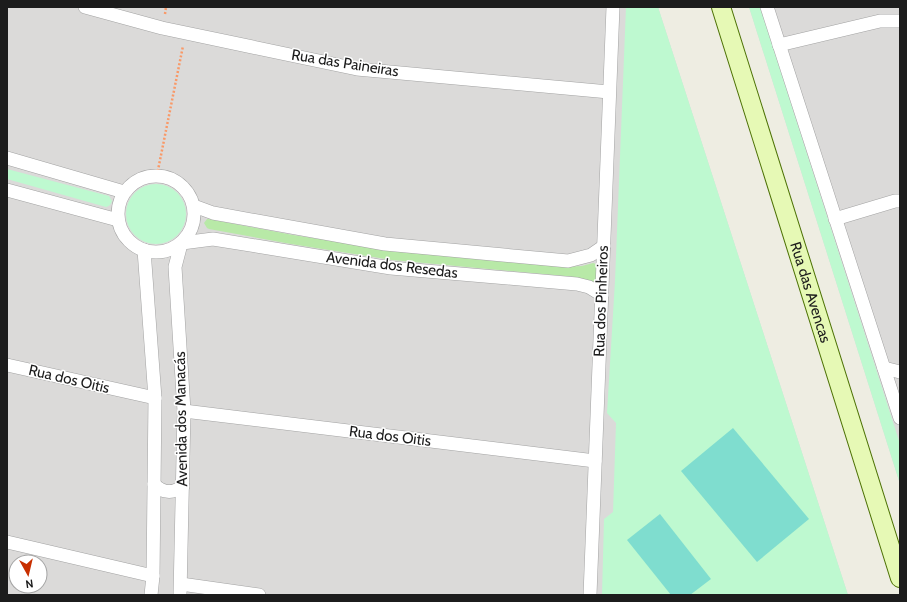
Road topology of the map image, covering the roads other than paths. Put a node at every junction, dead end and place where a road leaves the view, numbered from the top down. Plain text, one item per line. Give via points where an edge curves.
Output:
1 (85, 7) edge
2 (613, 7) edge
3 (721, 7) edge
4 (767, 7) edge
5 (900, 21) edge
6 (779, 45) junction
7 (609, 92) junction
8 (7, 158) edge
9 (7, 190) edge
10 (124, 192) junction
11 (900, 201) edge
12 (194, 206) junction
13 (835, 219) junction
14 (118, 220) junction
15 (182, 243) junction
16 (604, 246) junction
17 (144, 250) junction
18 (602, 294) junction
19 (7, 365) edge
20 (884, 368) junction
21 (900, 372) edge
22 (155, 398) junction
23 (184, 411) junction
24 (900, 418) edge
25 (595, 461) junction
26 (154, 484) junction
27 (183, 486) junction
28 (7, 542) edge
29 (153, 576) junction
30 (900, 578) edge
31 (180, 590) edge
32 (151, 595) edge
33 (259, 595) edge
34 (590, 595) edge

1 - 7 street, Rua das Paineiras via 162,28 357,69
2 - 7 street, Rua dos Pinheiros
3 - 30 street, Rua das Avencas
4 - 6 street
5 - 6 street via 880,21
6 - 13 street
7 - 16 street, Rua dos Pinheiros
8 - 10 street
9 - 14 street
10 - 12 street via 144,177 157,175 181,184
10 - 14 street
11 - 13 street
12 - 15 street via 193,227
12 - 16 street, Avenida dos Resedas via 213,213 393,245 568,261 591,255
13 - 20 street
14 - 17 street via 126,239
15 - 17 street via 170,250
15 - 18 street, Avenida dos Resedas via 213,239 391,268 577,284
15 - 23 street, Avenida dos Manacás via 175,267
16 - 18 street, Rua dos Pinheiros
17 - 22 street, Avenida dos Manacás
18 - 25 street, Rua dos Pinheiros
19 - 22 street, Rua dos Oitis
20 - 21 street
20 - 24 street
22 - 26 street, Avenida dos Manacás
23 - 25 street, Rua dos Oitis
23 - 27 street, Avenida dos Manacás
25 - 34 street, Rua dos Pinheiros
26 - 27 street via 168,492
26 - 29 street, Avenida dos Manacás
27 - 31 street, Avenida dos Manacás
28 - 29 street
29 - 32 street, Avenida dos Manacás
31 - 33 street

